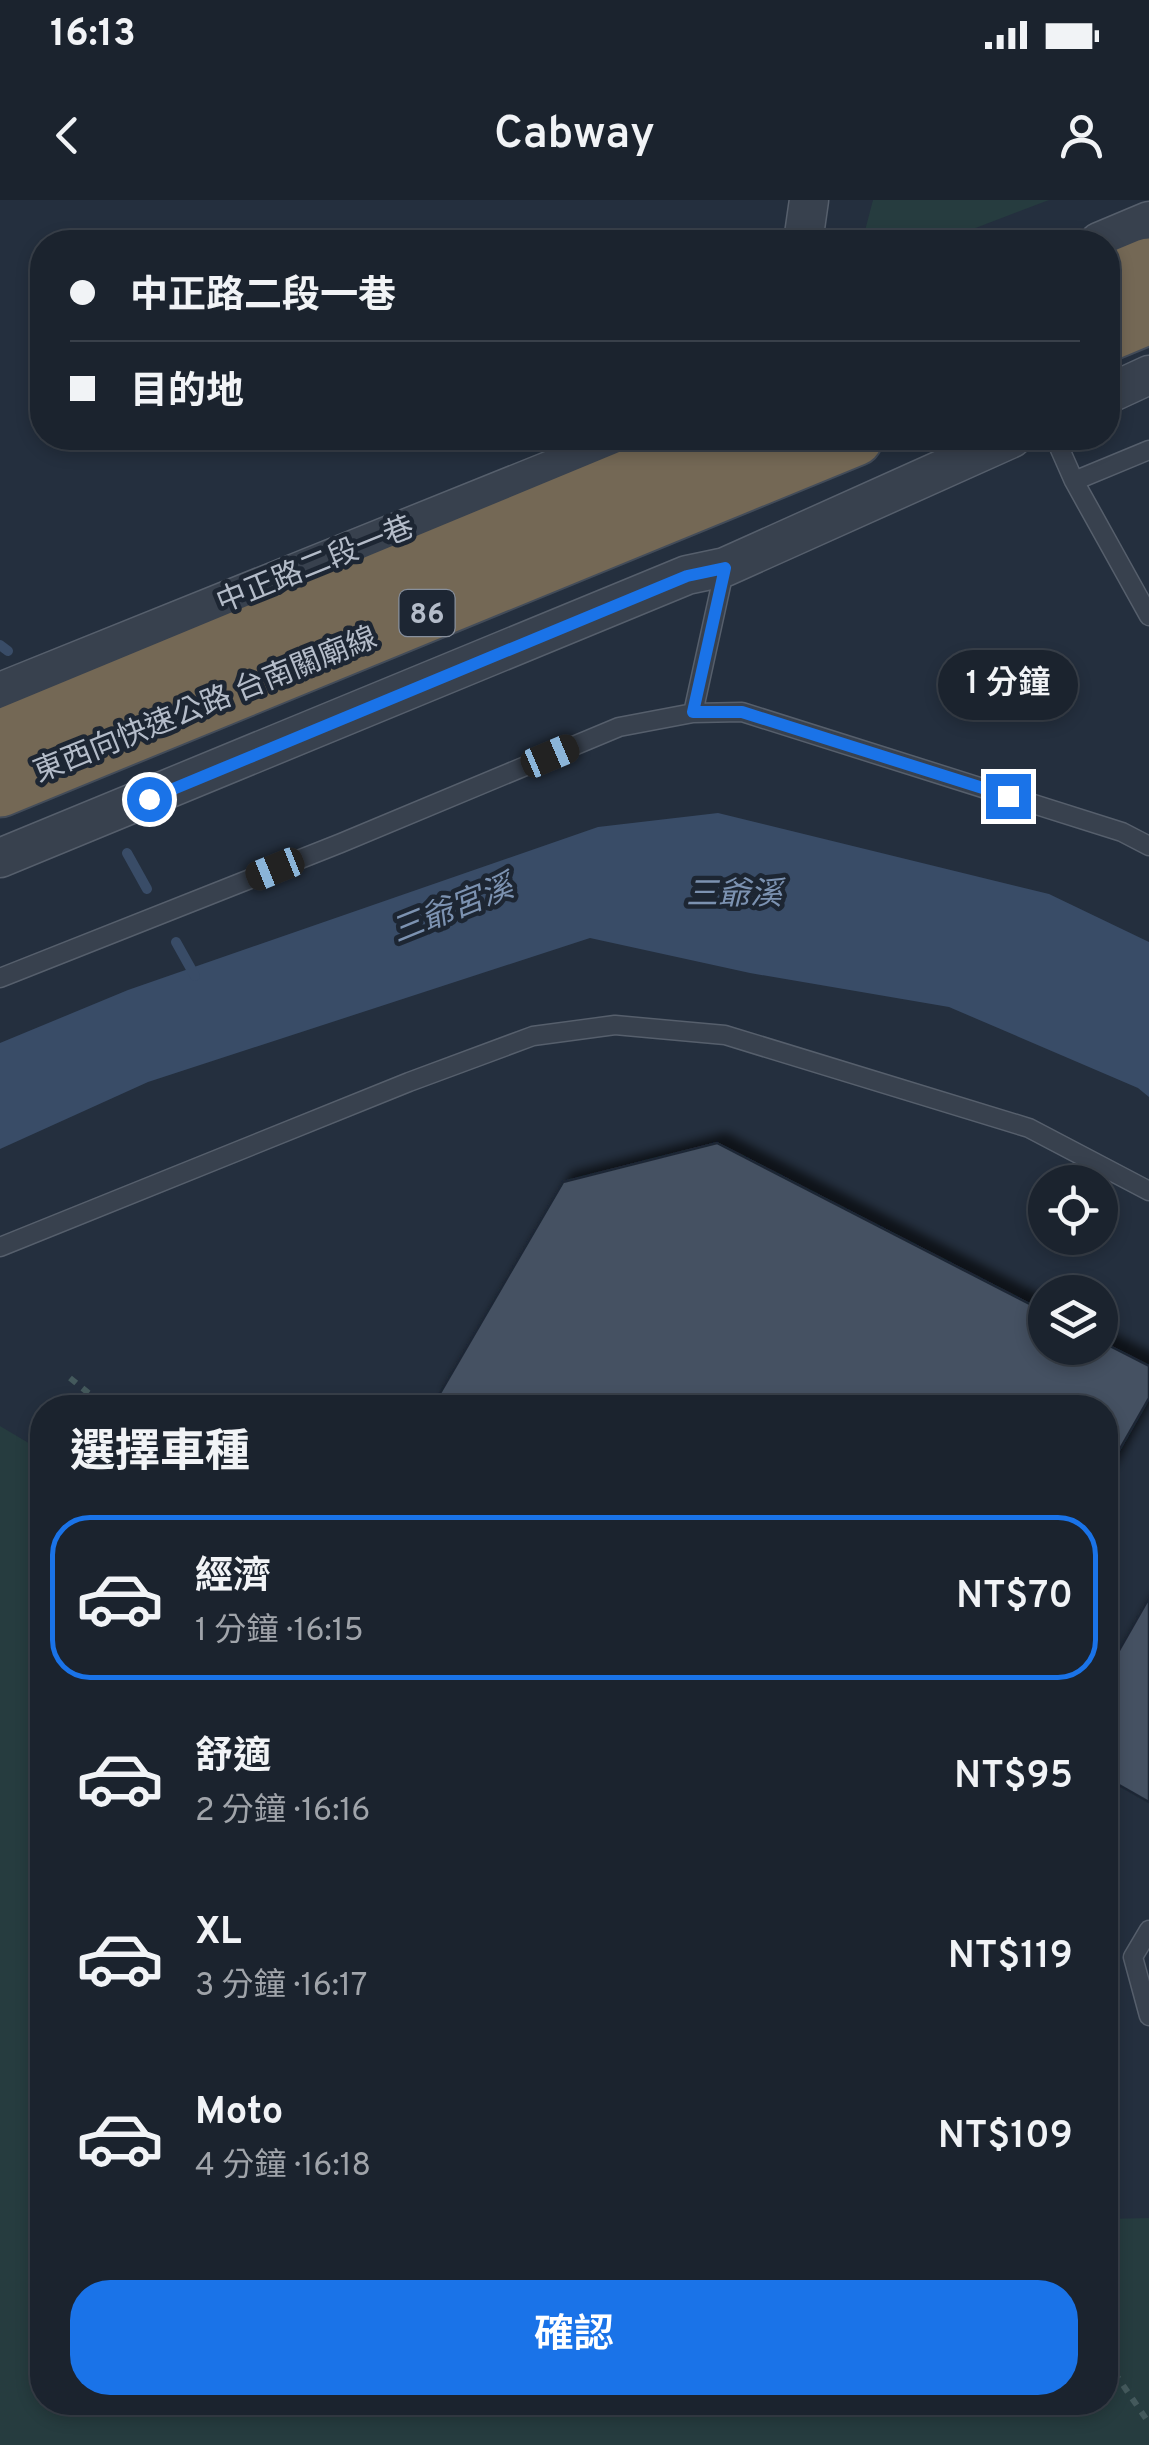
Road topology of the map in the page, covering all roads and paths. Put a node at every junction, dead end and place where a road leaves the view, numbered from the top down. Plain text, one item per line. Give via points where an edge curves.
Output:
1 (810, 200) edge
2 (1149, 221) edge
3 (804, 230) edge
4 (1120, 233) edge
5 (1149, 266) edge
6 (1120, 278) edge
7 (1149, 316) edge
8 (1120, 328) edge
9 (1149, 375) edge
10 (1120, 388) edge
11 (601, 450) edge
12 (695, 450) edge
13 (826, 450) edge
14 (986, 450) edge
15 (1060, 450) edge
16 (1149, 450) edge
17 (1074, 481) junction
18 (725, 568) junction
19 (1149, 616) edge
20 (0, 692) edge
21 (693, 712) junction
22 (0, 738) edge
23 (0, 789) edge
24 (1149, 846) edge
25 (0, 858) edge
26 (0, 978) edge
27 (1149, 1191) edge
28 (0, 1247) edge
29 (70, 1378) dead end
30 (91, 1395) edge
31 (1149, 1930) edge
32 (1149, 2016) edge
33 (1118, 2378) edge
34 (1149, 2423) edge

1 - 3 street
2 - 4 street
5 - 6 highway
7 - 8 highway
9 - 10 street
11 - 20 street, 中正路二段一巷
12 - 22 highway, 東西向快速公路 台南關廟線 / 86
13 - 23 highway, 東西向快速公路 台南關廟線 / 86
14 - 18 street
15 - 17 lane
16 - 17 lane
17 - 19 lane
18 - 21 lane
18 - 25 street via 687,576
21 - 24 lane via 742,712
21 - 26 lane via 619,727
27 - 28 lane via 1029,1128 726,1035 615,1024 515,1042
29 - 30 path
31 - 32 lane via 1133,1958
33 - 34 path

